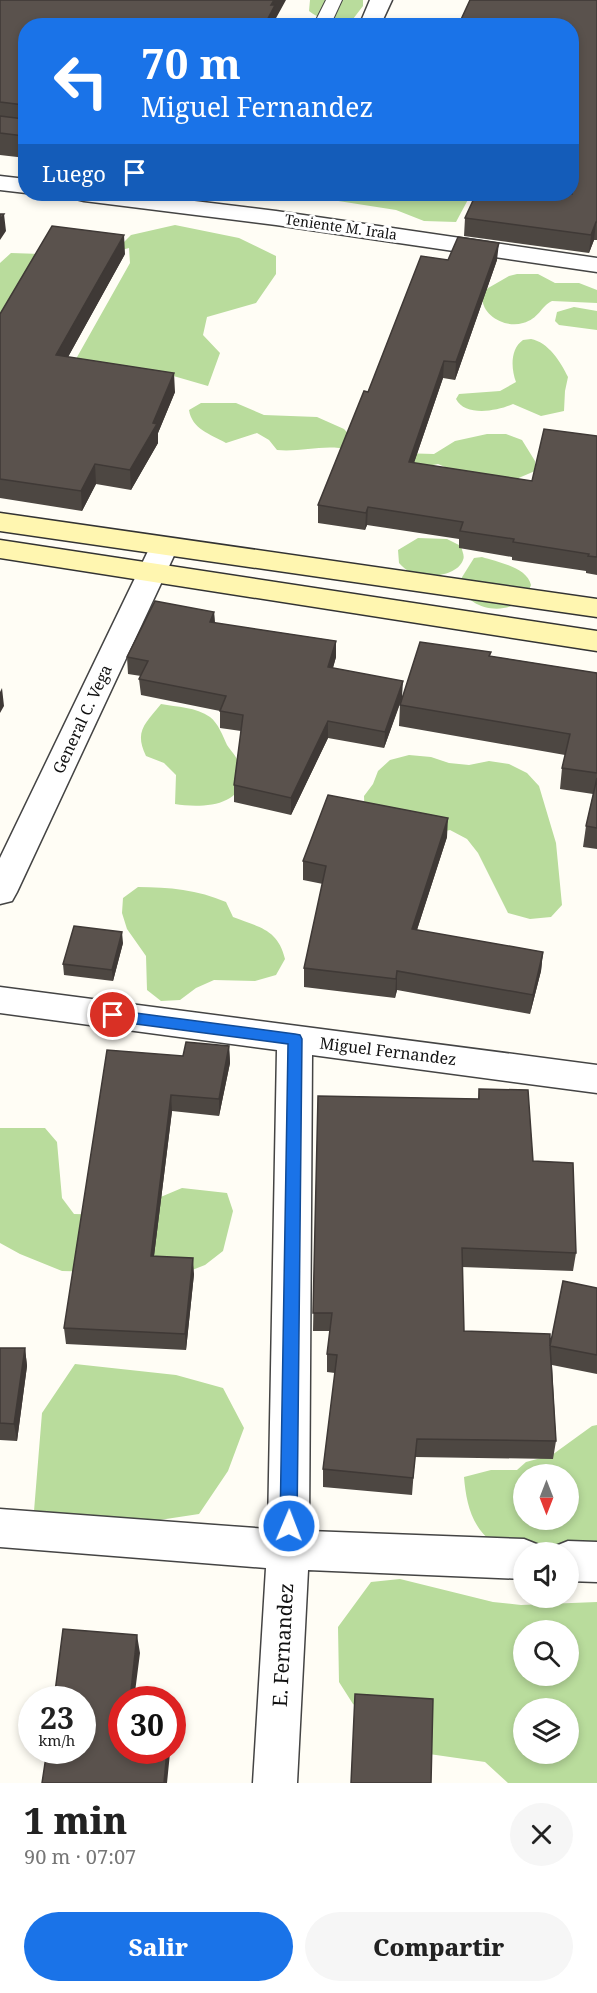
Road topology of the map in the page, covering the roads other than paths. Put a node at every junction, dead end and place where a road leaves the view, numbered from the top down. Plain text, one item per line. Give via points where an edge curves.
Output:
1 (334, 0) edge
2 (381, 0) edge
3 (325, 18) edge
4 (373, 18) edge
5 (0, 183) edge
6 (18, 185) edge
7 (140, 201) edge
8 (284, 201) edge
9 (276, 218) junction
10 (597, 265) edge
11 (0, 522) edge
12 (0, 549) edge
13 (158, 559) junction
14 (597, 608) edge
15 (597, 641) edge
16 (0, 892) edge
17 (0, 1000) edge
18 (295, 1039) junction
19 (597, 1079) edge
20 (0, 1528) edge
21 (288, 1550) junction
22 (513, 1559) edge
23 (579, 1561) edge
24 (597, 1562) edge
25 (275, 1783) edge

1 - 3 lane
2 - 4 street
5 - 6 street
7 - 9 street, Teniente M. Irala
8 - 9 street
9 - 10 street, Teniente M. Irala
11 - 13 street
12 - 13 street
13 - 14 street
13 - 15 street
13 - 16 street, General C. Vega
17 - 18 street, Miguel Fernandez
18 - 19 street, Miguel Fernandez
18 - 21 street, E. Fernandez
20 - 21 street
21 - 22 street
21 - 25 street, E. Fernandez
23 - 24 street

